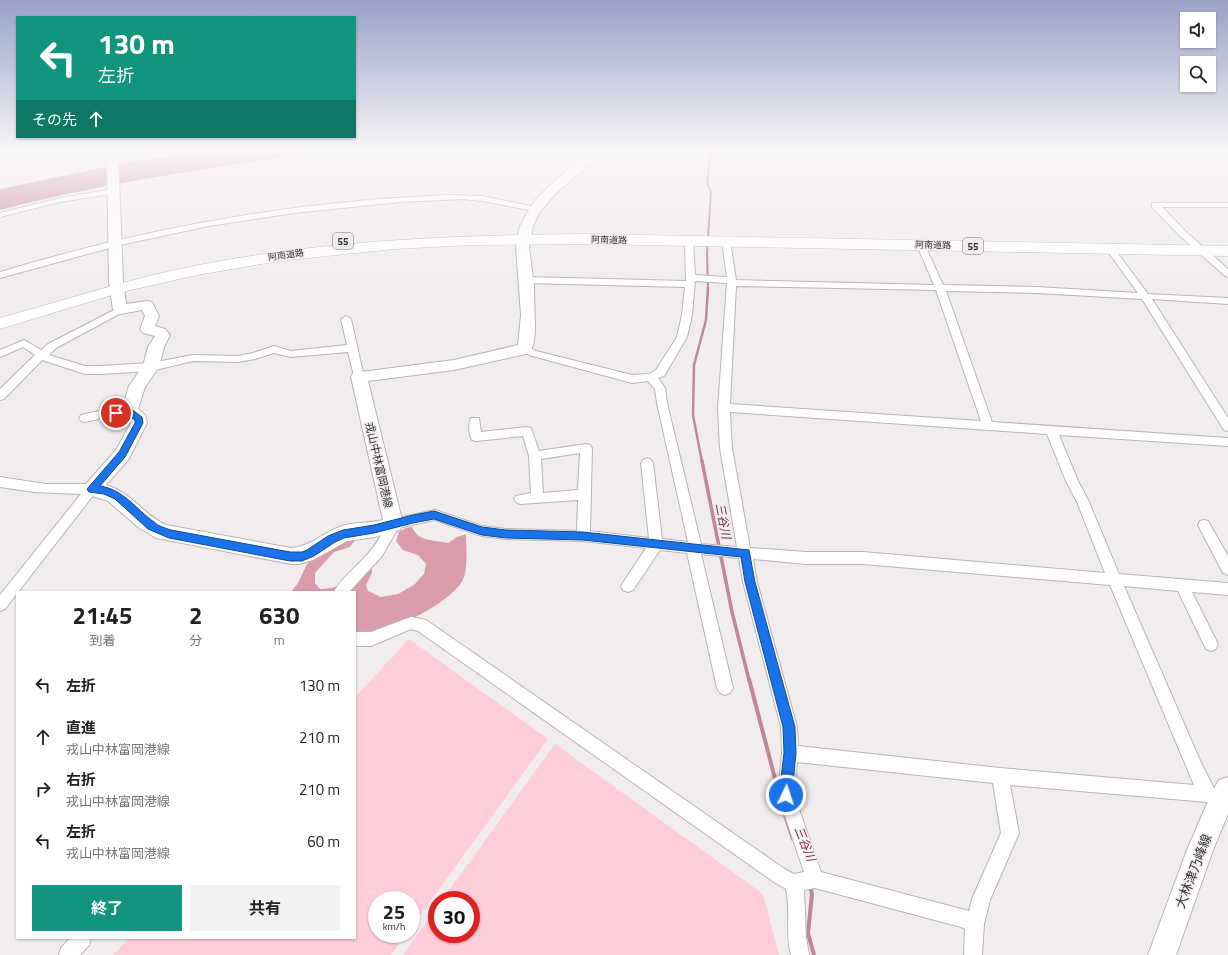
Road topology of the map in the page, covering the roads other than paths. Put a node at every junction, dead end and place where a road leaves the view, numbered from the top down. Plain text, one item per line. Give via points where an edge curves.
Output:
1 (73, 198) edge
2 (113, 198) edge
3 (455, 198) edge
4 (468, 198) edge
5 (544, 198) edge
6 (1228, 205) edge
7 (535, 209) junction
8 (0, 215) edge
9 (524, 236) junction
10 (692, 239) junction
11 (721, 239) junction
12 (115, 243) junction
13 (1228, 244) edge
14 (921, 245) junction
15 (1198, 247) junction
16 (1110, 249) junction
17 (1228, 251) edge
18 (1228, 274) edge
19 (0, 275) edge
20 (527, 280) junction
21 (692, 280) junction
22 (729, 281) junction
23 (116, 285) junction
24 (940, 288) junction
25 (1145, 296) junction
26 (1228, 301) edge
27 (120, 310) junction
28 (0, 316) edge
29 (346, 319) dead end
30 (0, 324) edge
31 (352, 348) junction
32 (525, 349) junction
33 (0, 354) edge
34 (41, 355) junction
35 (151, 367) junction
36 (360, 377) junction
37 (651, 377) junction
38 (0, 396) edge
39 (724, 408) junction
40 (131, 412) junction
41 (85, 418) dead end
42 (475, 421) dead end
43 (988, 426) junction
44 (1228, 427) edge
45 (1051, 430) junction
46 (1228, 442) edge
47 (535, 456) junction
48 (647, 463) dead end
49 (0, 482) edge
50 (92, 489) junction
51 (584, 495) junction
52 (536, 498) junction
53 (520, 499) dead end
54 (393, 524) junction
55 (1204, 525) dead end
56 (583, 536) junction
57 (656, 545) junction
58 (699, 549) junction
59 (745, 553) junction
60 (1228, 569) edge
61 (1114, 579) junction
62 (1182, 585) junction
63 (628, 586) dead end
64 (1228, 589) edge
65 (343, 591) edge
66 (14, 593) edge
67 (0, 605) edge
68 (356, 639) edge
69 (1211, 644) dead end
70 (725, 688) dead end
71 (790, 753) junction
72 (1000, 776) junction
73 (1222, 796) edge
74 (806, 881) junction
75 (975, 924) junction
76 (81, 939) edge
77 (68, 955) edge
78 (800, 955) edge
79 (973, 955) edge
80 (1162, 955) edge

1 - 8 street
2 - 12 main road
3 - 12 street via 374,202 265,215
4 - 7 street
5 - 7 main road
6 - 15 street via 1155,205
7 - 9 main road
9 - 10 highway, 阿南道路 / 55
9 - 20 main road
9 - 23 highway, 阿南道路 / 55 via 333,249
10 - 11 highway, 阿南道路 / 55
10 - 21 street
11 - 14 highway, 阿南道路 / 55
11 - 15 highway, 阿南道路 / 55
11 - 22 street
12 - 19 street
12 - 23 main road
13 - 15 highway, 阿南道路 / 55
14 - 16 highway, 阿南道路 / 55
14 - 24 street
15 - 16 highway, 阿南道路 / 55
15 - 17 highway, 阿南道路 / 55
15 - 18 street
16 - 25 street
20 - 21 street
20 - 32 main road via 529,336
21 - 22 street
21 - 37 street via 682,337 660,373
22 - 24 street
22 - 39 street
23 - 27 main road
23 - 28 highway, 阿南道路 / 55
23 - 30 highway, 阿南道路 / 55
24 - 25 street
24 - 43 street
25 - 26 street
25 - 44 street
27 - 34 street via 58,343
27 - 35 main road via 147,305 151,311 152,316 147,329 160,332 162,335
29 - 31 street
31 - 35 street via 291,354 274,349 238,359 193,358
31 - 36 street
32 - 36 main road via 447,366
32 - 37 street via 632,379
33 - 34 street via 24,343
34 - 35 street via 85,370
34 - 38 street
35 - 40 main road via 138,386
36 - 54 main road, 戎山中林富岡港線
37 - 58 street via 660,388 662,407
39 - 43 street
39 - 59 street via 726,448
40 - 41 street
40 - 50 main road via 139,419 139,423 122,455
42 - 47 street via 476,437 527,431
43 - 45 street
45 - 46 street
45 - 61 street
47 - 51 street via 586,448
47 - 52 street
48 - 57 street
49 - 50 street via 48,490
50 - 54 main road via 118,497 151,526 163,532 290,556 310,554 343,534
50 - 66 street
51 - 52 street
51 - 56 street
52 - 53 street
54 - 56 street via 434,515 482,531
54 - 65 street via 391,532 379,550
55 - 60 street
56 - 57 street
57 - 58 street
57 - 63 street
58 - 59 street
58 - 70 street
59 - 61 street via 806,558 870,559
59 - 71 street via 752,589 789,727
61 - 62 street
61 - 73 street via 1196,771
62 - 64 street
62 - 69 street
66 - 67 street
68 - 74 street via 371,639 411,623 421,625 738,847
71 - 72 street
71 - 74 street via 786,795
72 - 73 street
72 - 75 street via 1010,833 980,899
73 - 80 main road, 大林津乃峰線
74 - 75 street via 963,918
74 - 78 street via 796,893 795,925
75 - 79 street
76 - 77 street

